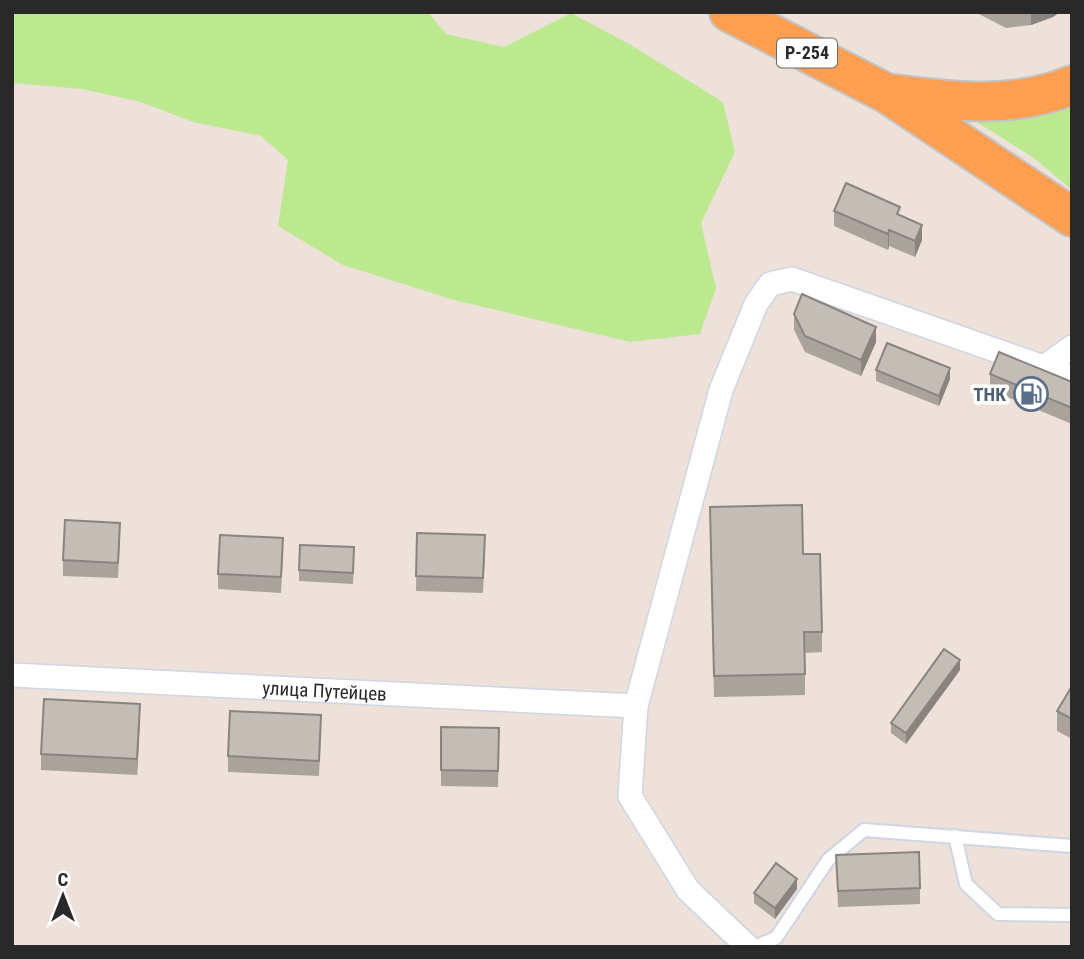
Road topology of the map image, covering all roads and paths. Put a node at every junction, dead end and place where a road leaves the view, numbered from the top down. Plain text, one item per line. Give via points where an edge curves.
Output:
1 (729, 12) edge
2 (1072, 85) edge
3 (886, 93) junction
4 (1072, 217) edge
5 (1072, 347) edge
6 (1044, 367) junction
7 (1072, 377) edge
8 (12, 675) edge
9 (636, 706) junction
10 (955, 836) junction
11 (1072, 846) edge
12 (1072, 915) edge
13 (748, 947) edge
14 (754, 947) edge

1 - 3 highway, Р-254
2 - 3 highway via 1008,102
3 - 4 highway
5 - 6 street
6 - 7 street
6 - 9 street via 792,279 770,285 755,304 721,390
8 - 9 street, улица Путейцев
9 - 13 street via 630,796 688,890
10 - 11 lane
10 - 12 lane via 966,884 998,914
10 - 14 lane via 864,831 828,860 776,938

